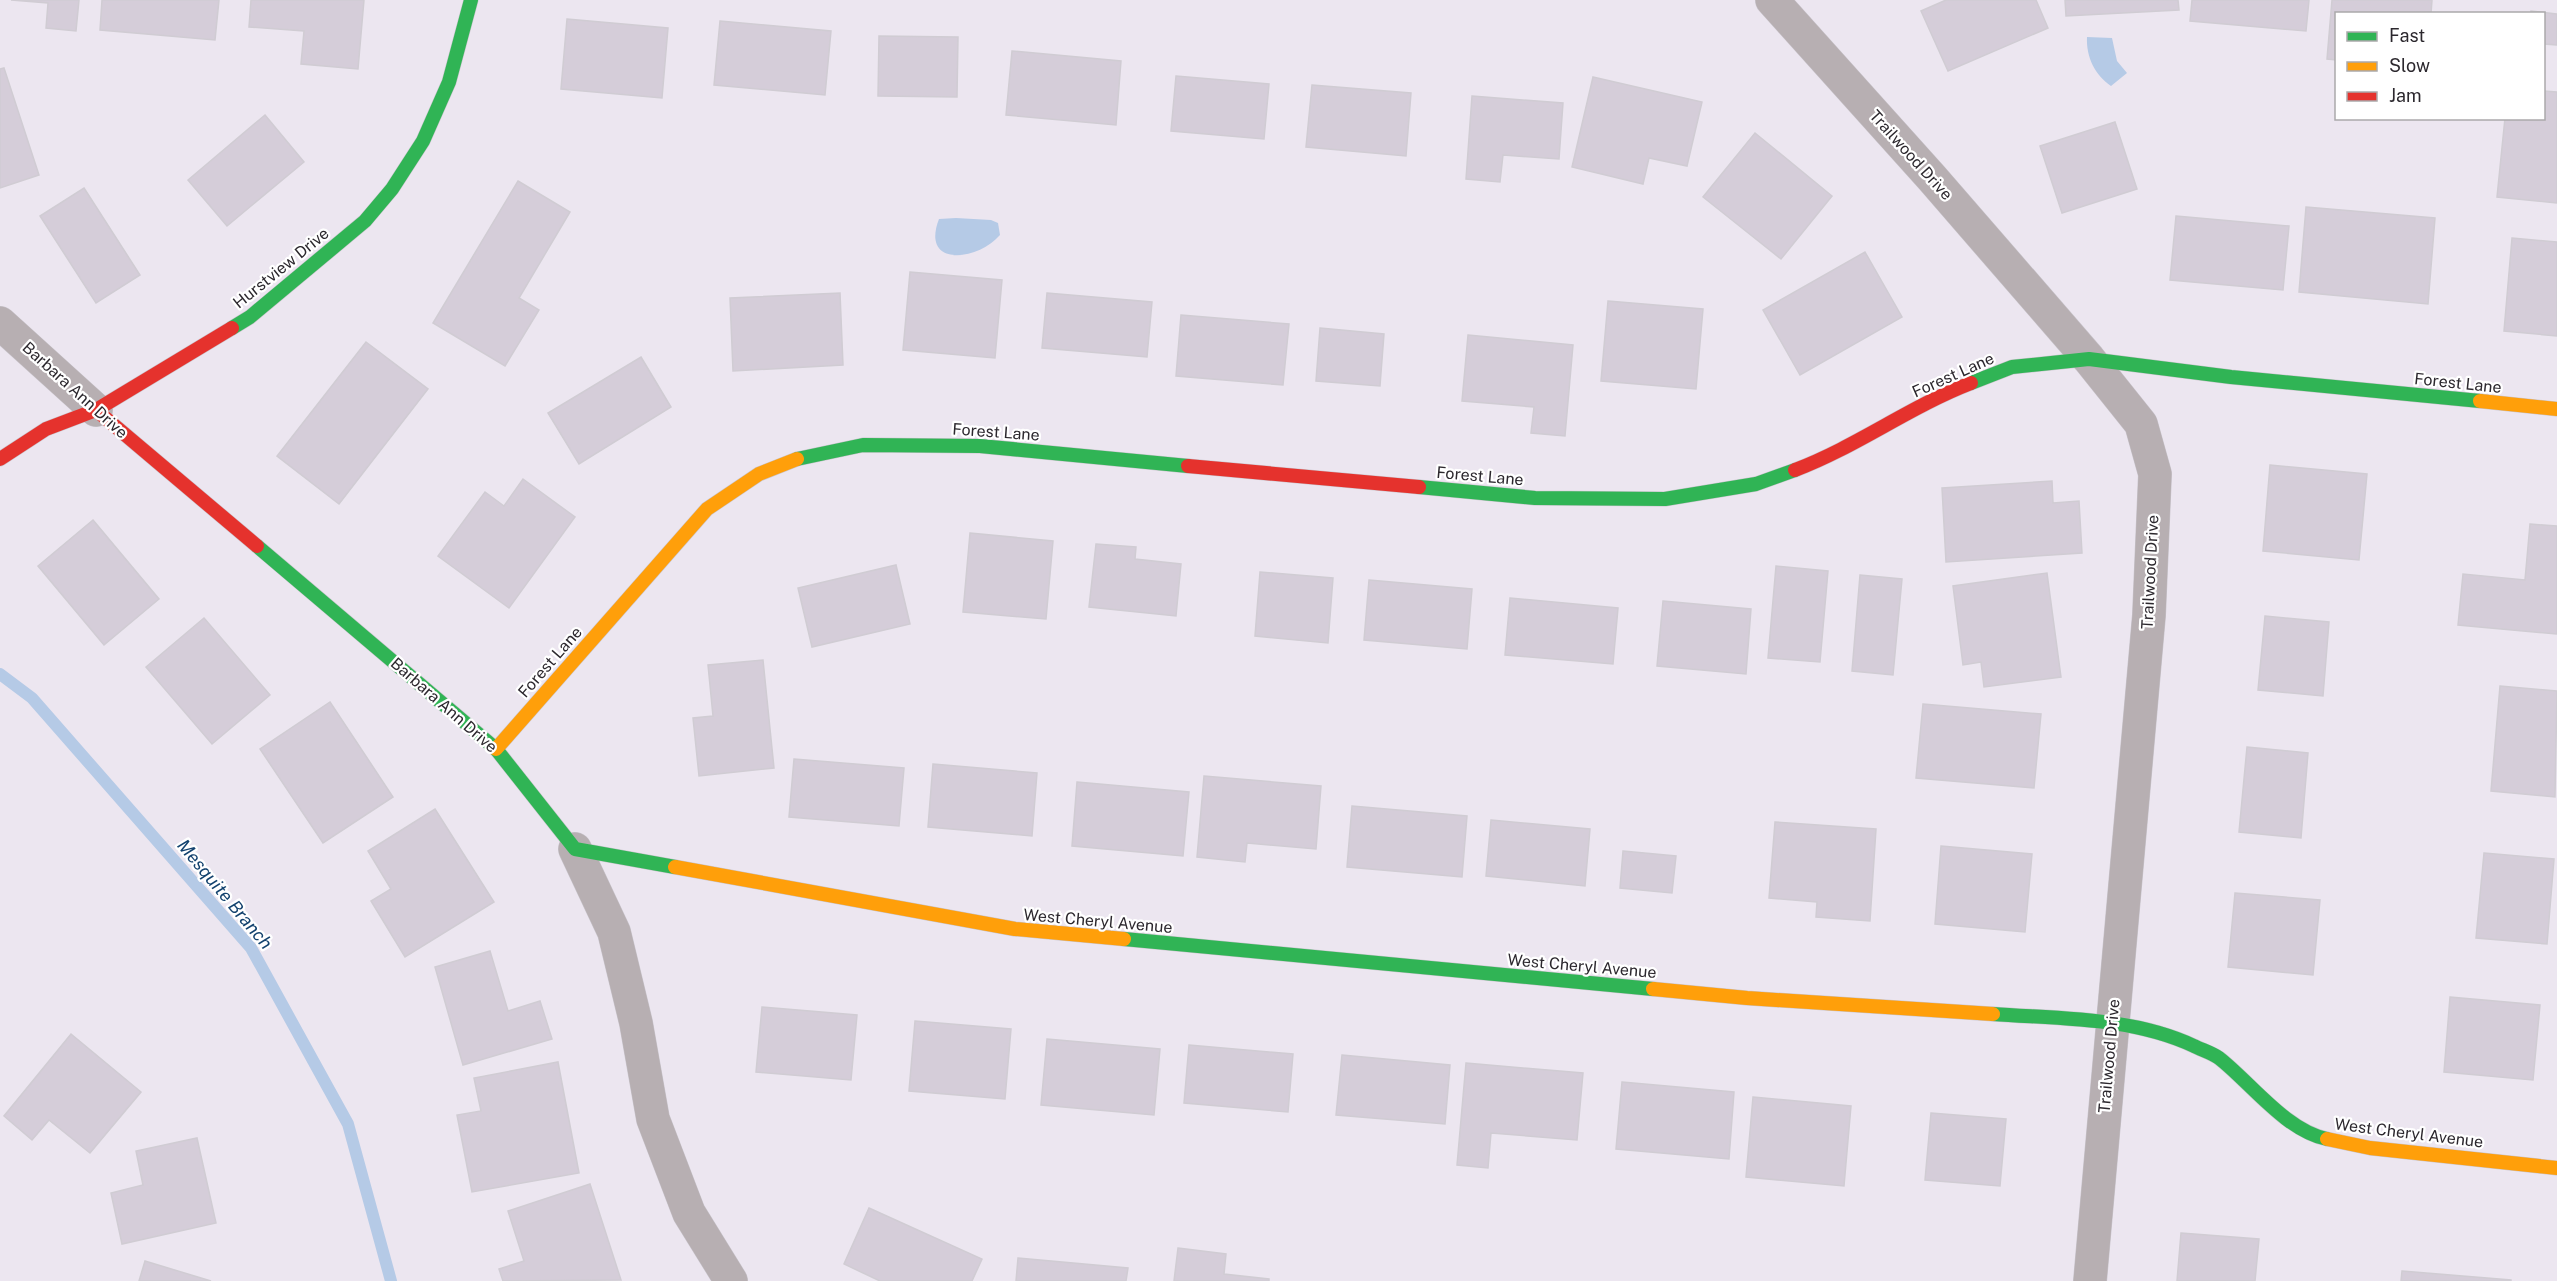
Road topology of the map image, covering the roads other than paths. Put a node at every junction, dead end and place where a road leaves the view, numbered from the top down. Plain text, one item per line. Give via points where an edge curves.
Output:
1 (471, 0) edge
2 (1772, 0) edge
3 (0, 323) edge
4 (2089, 359) junction
5 (2557, 409) edge
6 (96, 410) junction
7 (0, 459) edge
8 (496, 749) junction
9 (575, 849) junction
10 (2112, 1022) junction
11 (2557, 1168) edge
12 (731, 1281) edge
13 (2090, 1281) edge

1 - 6 street, Hurstview Drive via 448,82 423,141 392,189 365,221 250,317
2 - 4 street, Trailwood Drive
3 - 6 street, Barbara Ann Drive
4 - 5 street, Forest Lane
4 - 8 street, Forest Lane via 2012,367 1938,396 1832,456 1756,484 1665,499 1535,498 980,446 863,445 806,456 759,474 707,508
4 - 10 street, Trailwood Drive via 2141,424 2155,474 2149,615
6 - 7 street, Hurstview Drive via 46,429
6 - 8 street, Barbara Ann Drive
8 - 9 street, Barbara Ann Drive
9 - 10 street, West Cheryl Avenue via 1015,929 1747,999
9 - 12 street, Barbara Ann Drive via 614,932 654,1119 689,1213
10 - 11 street, West Cheryl Avenue via 2178,1039 2218,1057 2265,1102 2315,1137 2370,1148
10 - 13 street, Trailwood Drive

